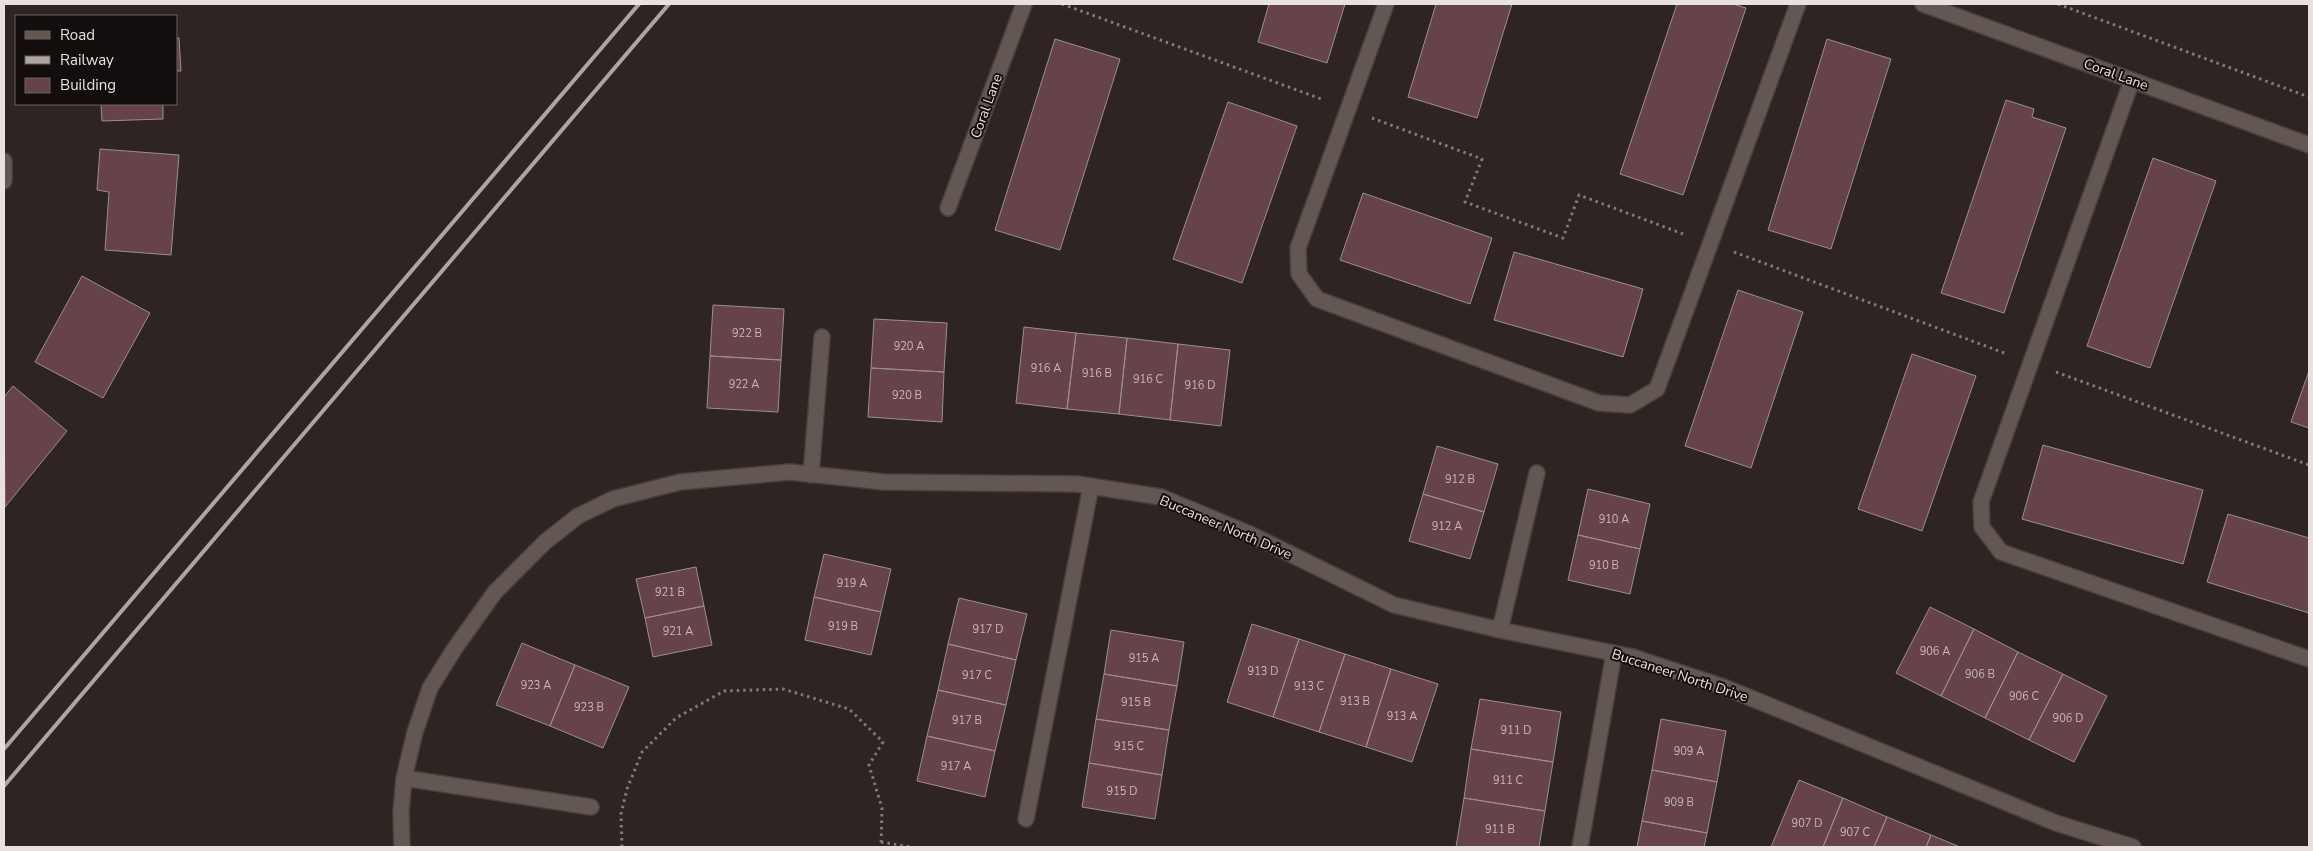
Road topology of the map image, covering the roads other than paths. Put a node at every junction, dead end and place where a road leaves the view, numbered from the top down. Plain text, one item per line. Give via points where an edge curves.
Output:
1 (1024, 4) edge
2 (1386, 4) edge
3 (1798, 4) edge
4 (1923, 4) edge
5 (2132, 80) junction
6 (2309, 145) edge
7 (4, 161) edge
8 (4, 180) edge
9 (948, 208) dead end
10 (822, 337) dead end
11 (1537, 473) dead end
12 (811, 475) junction
13 (1091, 486) junction
14 (1500, 630) junction
15 (1614, 653) junction
16 (2309, 659) edge
17 (404, 778) junction
18 (592, 807) dead end
19 (1026, 819) dead end
20 (402, 847) edge
21 (1580, 847) edge
22 (2133, 847) edge

1 - 9 street, Coral Lane
2 - 3 street via 1298,248 1300,274 1317,299 1599,403 1630,404 1657,390
4 - 5 street, Coral Lane
5 - 6 street, Coral Lane
5 - 16 street via 1982,502 1982,527 2001,552
7 - 8 street
10 - 12 street
11 - 14 street
12 - 13 street, Buccaneer North Drive via 884,482
12 - 17 street, Buccaneer North Drive via 790,472 680,482 613,499 578,516 545,542 495,592 455,648 430,688
13 - 14 street, Buccaneer North Drive via 1161,497 1250,534 1394,604
13 - 19 street
14 - 15 street, Buccaneer North Drive
15 - 21 street
15 - 22 street, Buccaneer North Drive via 1724,687 2056,823
17 - 18 street
17 - 20 street, Buccaneer North Drive

